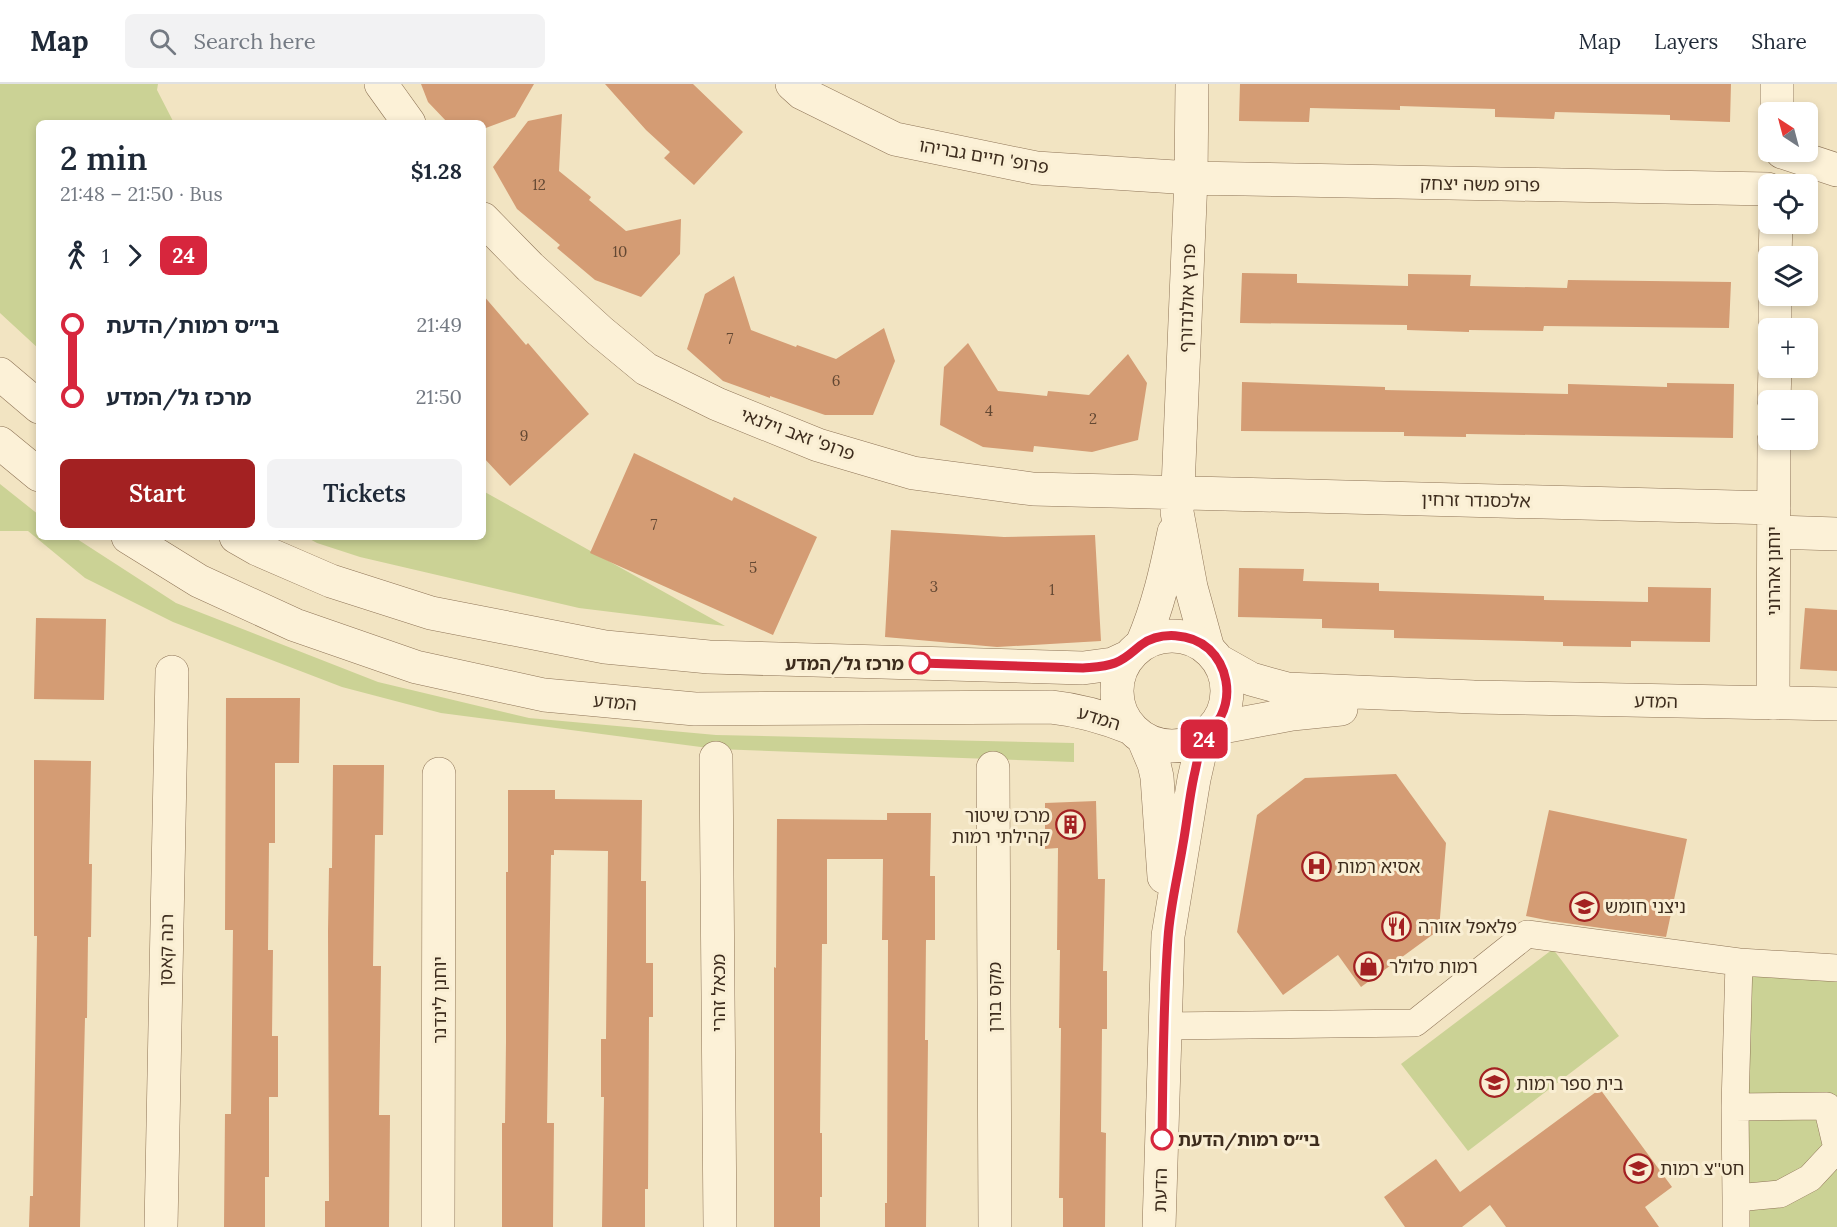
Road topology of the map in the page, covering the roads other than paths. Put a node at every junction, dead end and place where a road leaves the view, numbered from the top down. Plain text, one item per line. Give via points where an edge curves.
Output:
1 (381, 84) edge
2 (792, 84) edge
3 (1192, 84) edge
4 (1777, 84) edge
5 (1777, 102) edge
6 (407, 120) edge
7 (1813, 162) edge
8 (1837, 170) edge
9 (1191, 178) junction
10 (1758, 189) edge
11 (486, 222) edge
12 (0, 374) edge
13 (36, 404) edge
14 (0, 443) edge
15 (1774, 450) edge
16 (36, 473) edge
17 (1177, 503) junction
18 (1774, 520) junction
19 (1837, 534) edge
20 (133, 540) edge
21 (241, 540) edge
22 (1135, 650) junction
23 (1214, 655) junction
24 (172, 672) dead end
25 (1474, 697) junction
26 (1773, 703) junction
27 (1837, 704) edge
28 (1208, 732) junction
29 (1137, 733) junction
30 (716, 758) dead end
31 (993, 768) dead end
32 (439, 774) dead end
33 (1168, 936) junction
34 (1739, 962) junction
35 (1837, 968) edge
36 (1164, 1026) junction
37 (1832, 1097) edge
38 (1735, 1107) junction
39 (1837, 1148) edge
40 (1736, 1198) junction
41 (161, 1227) edge
42 (438, 1227) edge
43 (720, 1227) edge
44 (995, 1227) edge
45 (1160, 1227) edge
46 (1736, 1227) edge

1 - 6 street
2 - 9 street, פרופ' חיים גבריהו via 802,93 895,140 1036,168
3 - 9 street, פרנץ אולנדורף
4 - 5 street
7 - 8 street
9 - 10 street, פרופ משה יצחק
9 - 17 street, פרנץ אולנדורף
11 - 17 street, פרופ' זאב וילנאי via 582,315 646,369 717,404 818,445 913,473
12 - 13 street
14 - 16 street
15 - 18 street, יוחנן אהרוני
17 - 18 street, אלכסנדר זרחין
17 - 22 street, פרנץ אולנדורף via 1163,586 1155,614
17 - 23 street, פרנץ אולנדורף via 1191,587
18 - 19 street, אלכסנדר זרחין
18 - 26 street, יוחנן אהרוני
20 - 29 street, המדע via 199,581 295,625 416,667 544,695 695,710 1052,707 1107,718
21 - 22 street via 331,581 431,614 606,647 709,657 1083,668 1113,664
22 - 23 street via 1155,638 1169,636 1196,641
22 - 29 street via 1120,670 1116,685 1119,708
23 - 25 street, המדע via 1251,679 1287,689
23 - 28 street via 1225,674 1226,704
24 - 41 street, רנה קאסן
25 - 26 street, המדע
25 - 28 street, המדע via 1292,714
26 - 27 street, המדע
28 - 29 street via 1190,743 1174,746 1158,744
28 - 33 street, הדעת via 1194,779
29 - 33 street, הדעת via 1157,777
30 - 43 street, מכאל זהרי
31 - 44 street, מקס בורן
32 - 42 street, יוחנן לינדנר
33 - 36 street, הדעת
34 - 35 street
34 - 36 street via 1527,934 1415,1023
34 - 38 street
36 - 45 street, הדעת
37 - 38 street
37 - 39 street
38 - 40 street
39 - 40 street via 1810,1178 1780,1194
40 - 46 street

